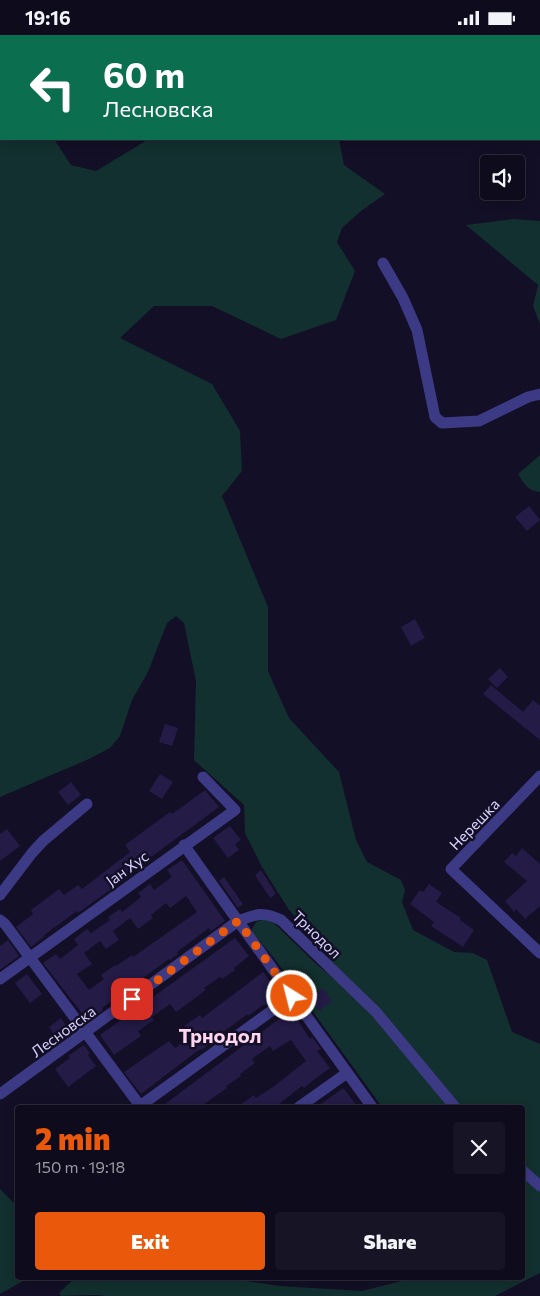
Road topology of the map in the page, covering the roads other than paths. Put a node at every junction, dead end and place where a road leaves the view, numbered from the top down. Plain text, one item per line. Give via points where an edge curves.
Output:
1 (383, 263) dead end
2 (540, 394) edge
3 (540, 776) edge
4 (203, 777) dead end
5 (87, 804) dead end
6 (184, 845) junction
7 (0, 895) edge
8 (0, 920) edge
9 (238, 921) junction
10 (540, 953) edge
11 (30, 957) junction
12 (0, 979) edge
13 (292, 996) junction
14 (86, 1033) junction
15 (347, 1073) junction
16 (0, 1094) edge
17 (139, 1105) edge
18 (143, 1105) edge
19 (302, 1105) edge
20 (371, 1105) edge
21 (453, 1105) edge
22 (525, 1173) edge
23 (540, 1187) edge

1 - 2 street via 417,330 435,417 442,423 479,421
3 - 10 street, Нерешка via 451,869
4 - 6 street, Јан Хус via 235,810
5 - 7 street via 38,847
6 - 9 street
6 - 11 street, Јан Хус
8 - 11 street
9 - 13 street
9 - 14 street, Лесновска
9 - 21 street, Трнодол via 268,913 281,920 376,1012
11 - 12 street, Јан Хус
11 - 14 street
13 - 15 street
13 - 18 street
14 - 16 street, Лесновска
14 - 17 street
15 - 19 street
15 - 20 street
22 - 23 street

